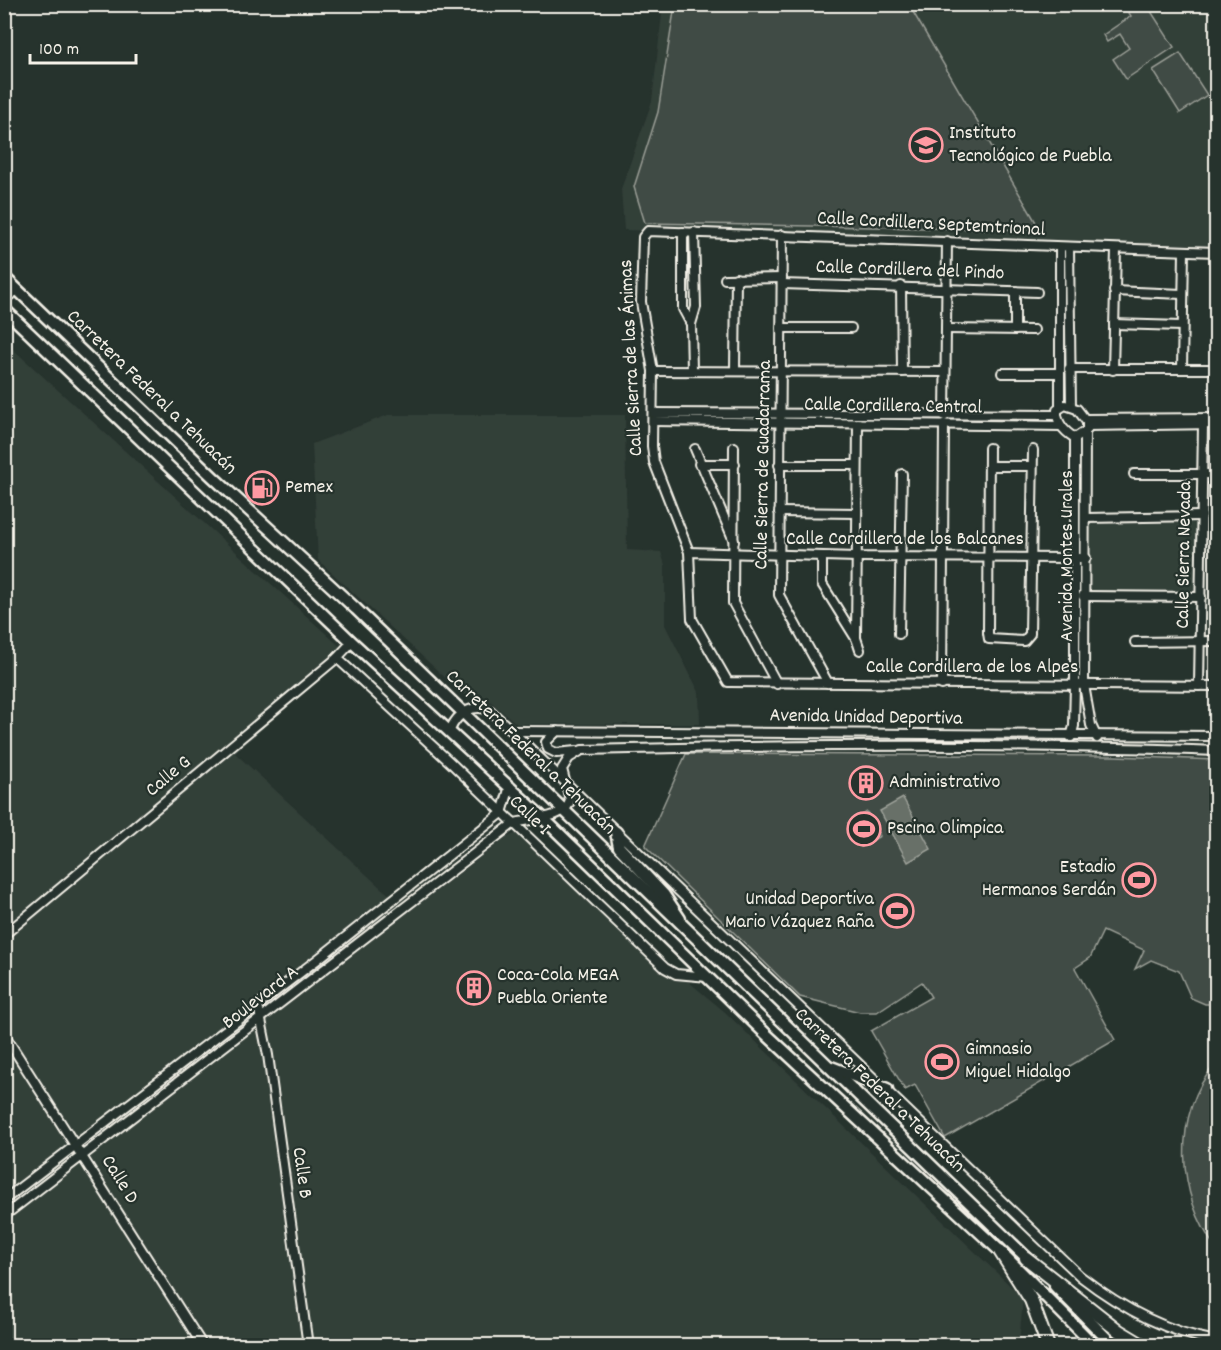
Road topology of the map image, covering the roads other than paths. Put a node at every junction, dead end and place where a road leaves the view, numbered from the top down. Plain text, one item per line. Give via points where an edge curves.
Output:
1 (644, 232) joint
2 (683, 232) junction
3 (694, 232) junction
4 (782, 235) junction
5 (947, 241) junction
6 (1060, 247) junction
7 (1069, 248) junction
8 (1116, 249) junction
9 (1184, 251) junction
10 (1216, 252) edge
11 (4, 276) edge
12 (736, 278) junction
13 (725, 279) dead end
14 (782, 281) junction
15 (901, 286) junction
16 (947, 287) junction
17 (18, 290) junction
18 (1016, 291) junction
19 (1114, 291) junction
20 (1037, 292) dead end
21 (1182, 294) junction
22 (1069, 296) junction
23 (1059, 297) junction
24 (4, 299) edge
25 (4, 309) edge
26 (691, 324) junction
27 (1114, 324) junction
28 (1182, 326) junction
29 (782, 328) junction
30 (851, 328) dead end
31 (946, 329) junction
32 (1015, 330) junction
33 (1034, 330) dead end
34 (1069, 369) junction
35 (1182, 369) junction
36 (1216, 369) edge
37 (692, 370) junction
38 (735, 370) junction
39 (781, 370) junction
40 (1113, 370) junction
41 (653, 371) junction
42 (902, 372) junction
43 (945, 372) junction
44 (1002, 373) dead end
45 (1058, 373) junction
46 (1060, 406) junction
47 (1071, 406) junction
48 (1057, 415) junction
49 (654, 417) junction
50 (780, 417) junction
51 (1216, 418) edge
52 (945, 420) junction
53 (858, 423) junction
54 (1203, 424) junction
55 (1216, 424) edge
56 (1061, 426) junction
57 (1086, 426) junction
58 (1075, 438) junction
59 (734, 447) dead end
60 (988, 448) dead end
61 (695, 449) dead end
62 (1033, 450) dead end
63 (699, 464) junction
64 (735, 464) junction
65 (779, 465) junction
66 (857, 465) junction
67 (988, 466) junction
68 (1032, 466) junction
69 (902, 474) dead end
70 (1134, 474) dead end
71 (1202, 474) junction
72 (1216, 474) edge
73 (779, 512) junction
74 (856, 513) junction
75 (1202, 516) junction
76 (1086, 518) junction
77 (735, 545) junction
78 (689, 552) junction
79 (735, 554) junction
80 (778, 556) junction
81 (987, 556) junction
82 (822, 557) junction
83 (856, 557) junction
84 (900, 557) junction
85 (1031, 557) junction
86 (1075, 557) junction
87 (943, 558) junction
88 (1086, 558) junction
89 (1075, 596) junction
90 (1085, 596) junction
91 (1201, 597) junction
92 (899, 634) dead end
93 (856, 638) junction
94 (1200, 641) junction
95 (1216, 641) edge
96 (352, 642) junction
97 (1135, 642) dead end
98 (860, 650) dead end
99 (337, 658) junction
100 (728, 682) joint
101 (828, 683) junction
102 (777, 684) junction
103 (942, 685) junction
104 (1075, 685) junction
105 (1084, 685) junction
106 (1199, 686) junction
107 (1216, 686) edge
108 (464, 713) junction
109 (1091, 725) junction
110 (1074, 726) junction
111 (450, 730) junction
112 (557, 731) junction
113 (515, 732) junction
114 (806, 734) junction
115 (831, 734) junction
116 (859, 734) junction
117 (1071, 735) junction
118 (1096, 736) junction
119 (1216, 736) edge
120 (805, 744) junction
121 (830, 745) junction
122 (858, 745) junction
123 (1066, 747) junction
124 (1103, 747) junction
125 (582, 750) junction
126 (1216, 751) edge
127 (564, 783) junction
128 (510, 786) junction
129 (565, 812) junction
130 (502, 813) junction
131 (542, 817) junction
132 (514, 823) junction
133 (616, 832) junction
134 (387, 904) junction
135 (394, 914) junction
136 (4, 935) edge
137 (694, 939) junction
138 (708, 977) junction
139 (258, 1005) junction
140 (263, 1018) junction
141 (4, 1034) edge
142 (825, 1064) junction
143 (887, 1089) junction
144 (76, 1143) junction
145 (83, 1154) junction
146 (5, 1200) edge
147 (13, 1209) junction
148 (4, 1216) edge
149 (1000, 1251) junction
150 (1026, 1258) junction
151 (1198, 1338) junction
152 (1216, 1341) edge
153 (203, 1346) edge
154 (308, 1346) edge
155 (1048, 1346) edge
156 (1095, 1346) edge
157 (1114, 1346) edge
158 (1144, 1346) edge
159 (1210, 1346) edge

1 - 2 street, Calle Cordillera Septemtrional
1 - 41 street, Calle Sierra de las Ánimas via 641,302
2 - 3 street, Calle Cordillera Septemtrional
2 - 26 street via 683,309
3 - 4 street, Calle Cordillera Septemtrional
3 - 26 street via 696,307
4 - 5 street, Calle Cordillera Septemtrional
4 - 14 street, Calle Sierra de Guadarrama
5 - 6 street, Calle Cordillera Septemtrional
5 - 16 street
6 - 7 street, Calle Cordillera Septemtrional
6 - 23 street
7 - 8 street, Calle Cordillera Septemtrional
7 - 22 street
8 - 9 street, Calle Cordillera Septemtrional
8 - 19 street
9 - 10 street, Calle Cordillera Septemtrional
9 - 21 street
11 - 17 main road, Carretera Federal a Tehuacán
12 - 13 street, Calle Cordillera del Pindo
12 - 14 street, Calle Cordillera del Pindo
12 - 38 street
14 - 15 street, Calle Cordillera del Pindo
14 - 29 street, Calle Sierra de Guadarrama
15 - 16 street, Calle Cordillera del Pindo
15 - 42 street
16 - 18 street, Calle Cordillera del Pindo
16 - 31 street
17 - 24 street
17 - 108 main road, Carretera Federal a Tehuacán
18 - 20 street, Calle Cordillera del Pindo
18 - 32 street
19 - 21 street
19 - 27 street
21 - 28 street
22 - 23 street
22 - 34 street
23 - 45 street
25 - 96 main road, Carretera Federal a Tehuacán
26 - 37 street
27 - 28 street
27 - 40 street
28 - 35 street
29 - 30 street
29 - 39 street, Calle Sierra de Guadarrama
31 - 32 street
31 - 43 street
32 - 33 street
34 - 40 street
34 - 47 street
35 - 36 street
35 - 40 street
37 - 38 street
37 - 41 street
38 - 39 street
39 - 42 street
39 - 50 street, Calle Sierra de Guadarrama
41 - 49 street, Calle Sierra de las Ánimas
42 - 43 street
43 - 52 street
44 - 45 street
45 - 46 street
46 - 47 street
46 - 48 street
47 - 57 street
48 - 52 street, Calle Cordillera Central
48 - 56 street
49 - 50 street, Calle Cordillera Central
49 - 78 street, Calle Sierra de las Ánimas via 654,462
50 - 52 street, Calle Cordillera Central
50 - 53 street, Calle Cordillera Central
50 - 65 street, Calle Sierra de Guadarrama
51 - 57 street
52 - 53 street, Calle Cordillera Central
52 - 56 street, Calle Cordillera Central
52 - 87 street
53 - 66 street
54 - 55 street
54 - 57 street
54 - 71 street, Calle Sierra Nevada
56 - 58 street
57 - 58 street
57 - 76 street, Avenida Montes Urales
58 - 86 street, Avenida Montes Urales
59 - 64 street
60 - 67 street
61 - 63 street
62 - 68 street
63 - 64 street
63 - 77 street
64 - 77 street
65 - 66 street
65 - 73 street, Calle Sierra de Guadarrama
66 - 74 street
67 - 68 street
67 - 81 street
68 - 85 street
69 - 84 street
70 - 71 street
71 - 72 street
71 - 75 street, Calle Sierra Nevada
73 - 74 street
73 - 80 street, Calle Sierra de Guadarrama
74 - 83 street
75 - 76 street
75 - 91 street, Calle Sierra Nevada
76 - 88 street, Avenida Montes Urales
77 - 79 street
78 - 79 street, Calle Cordillera de los Balcanes
78 - 100 street, Calle Sierra de las Ánimas via 692,619
79 - 80 street, Calle Cordillera de los Balcanes
79 - 102 street via 734,603
80 - 82 street, Calle Cordillera de los Balcanes
80 - 101 street, Calle Sierra de Guadarrama via 782,603
81 - 85 street, Calle Cordillera de los Balcanes
81 - 85 street via 989,639 1029,639
81 - 87 street, Calle Cordillera de los Balcanes
82 - 83 street, Calle Cordillera de los Balcanes
82 - 93 street via 822,584
83 - 84 street, Calle Cordillera de los Balcanes
83 - 93 street
84 - 87 street, Calle Cordillera de los Balcanes
84 - 92 street
85 - 86 street, Calle Cordillera de los Balcanes
86 - 88 street, Calle Cordillera de los Balcanes
86 - 89 street, Avenida Montes Urales
87 - 103 street
88 - 90 street, Avenida Montes Urales
89 - 90 street
89 - 104 street, Avenida Montes Urales
90 - 91 street
90 - 105 street, Avenida Montes Urales
91 - 94 street, Calle Sierra Nevada
93 - 98 street
94 - 95 street
94 - 97 street
94 - 106 street, Calle Sierra Nevada
96 - 99 street, Calle G
96 - 111 main road, Carretera Federal a Tehuacán
99 - 130 street, Calle I
99 - 136 street, Calle G
100 - 102 street, Calle Cordillera de los Alpes
101 - 102 street, Calle Cordillera de los Alpes
101 - 103 street, Calle Cordillera de los Alpes
103 - 104 street, Calle Cordillera de los Alpes
104 - 105 street, Calle Cordillera de los Alpes
104 - 110 street, Avenida Montes Urales
105 - 106 street, Calle Cordillera de los Alpes
105 - 109 street, Avenida Montes Urales
106 - 107 street, Calle Cordillera de los Alpes
108 - 111 street
108 - 113 street via 482,706
108 - 129 main road, Carretera Federal a Tehuacán
109 - 110 street
109 - 118 street, Avenida Montes Urales
110 - 117 street, Avenida Montes Urales
111 - 128 main road, Carretera Federal a Tehuacán
112 - 113 street, Avenida Unidad Deportiva
112 - 114 street, Avenida Unidad Deportiva
112 - 125 street, Avenida Unidad Deportiva via 546,742 550,750
113 - 127 street
114 - 115 street, Avenida Unidad Deportiva
114 - 120 street
115 - 116 street, Avenida Unidad Deportiva
115 - 121 street
116 - 117 street, Avenida Unidad Deportiva
116 - 122 street
117 - 118 street, Avenida Unidad Deportiva
117 - 123 street, Avenida Montes Urales
118 - 119 street, Avenida Unidad Deportiva
118 - 124 street, Avenida Montes Urales
120 - 121 street, Avenida Unidad Deportiva
120 - 125 street, Avenida Unidad Deportiva
121 - 122 street, Avenida Unidad Deportiva
122 - 123 street, Avenida Unidad Deportiva
123 - 124 street, Avenida Unidad Deportiva
124 - 126 street, Avenida Unidad Deportiva
125 - 127 street via 569,758 562,769
127 - 129 street via 570,800
127 - 133 street
128 - 130 street
128 - 131 main road, Carretera Federal a Tehuacán
129 - 131 street
129 - 137 main road, Carretera Federal a Tehuacán
130 - 132 street, Calle I
130 - 134 street, Boulevard A
131 - 132 street, Boulevard A
131 - 138 main road, Carretera Federal a Tehuacán
132 - 135 street, Boulevard A
132 - 138 street, Calle I via 665,968 676,974
133 - 137 main road via 619,847 664,895
133 - 143 street
134 - 135 street
134 - 139 street, Boulevard A
135 - 140 street, Boulevard A
137 - 142 main road, Carretera Federal a Tehuacán
138 - 149 main road, Carretera Federal a Tehuacán
139 - 140 street, Calle B
139 - 144 street, Boulevard A
140 - 145 street, Boulevard A
140 - 154 street, Calle B
141 - 144 street, Calle D
142 - 143 main road
142 - 150 main road, Carretera Federal a Tehuacán
143 - 151 street via 1080,1276 1140,1314
144 - 145 street, Calle D
144 - 146 street, Boulevard A
145 - 147 street, Boulevard A
145 - 153 street, Calle D
146 - 147 street
147 - 148 street, Boulevard A
149 - 155 highway via 1030,1300
149 - 156 main road, Carretera Federal a Tehuacán
150 - 157 main road, Carretera Federal a Tehuacán
150 - 158 highway
151 - 152 street
151 - 159 street

